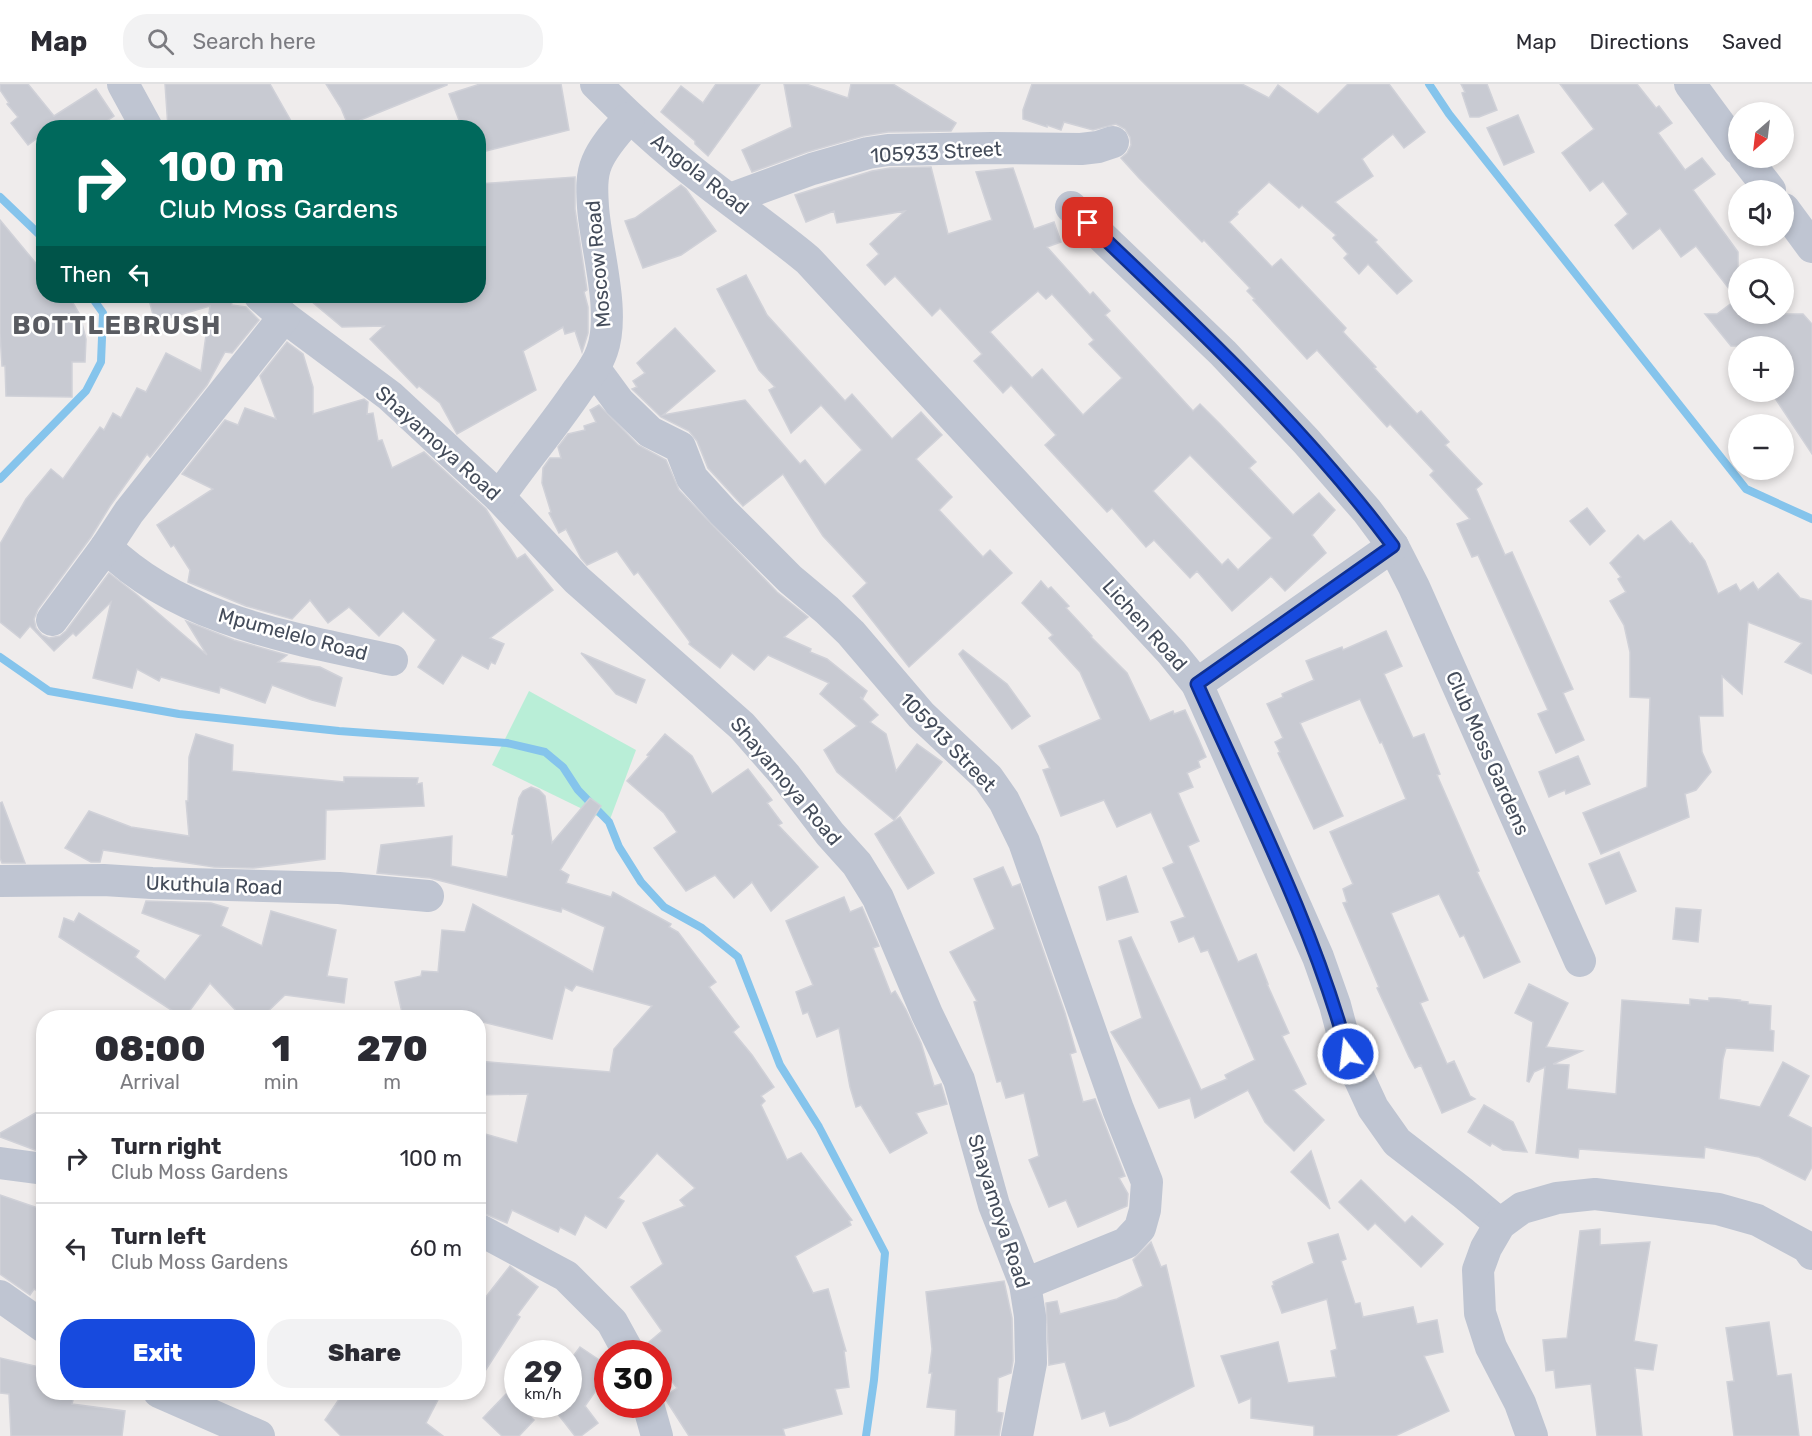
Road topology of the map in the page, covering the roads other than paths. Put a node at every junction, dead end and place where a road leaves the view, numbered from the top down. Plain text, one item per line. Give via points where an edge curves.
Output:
1 (123, 84) edge
2 (596, 84) edge
3 (1690, 84) edge
4 (629, 118) junction
5 (143, 120) edge
6 (1728, 135) edge
7 (1113, 142) dead end
8 (1753, 168) edge
9 (1762, 180) edge
10 (730, 199) junction
11 (1071, 207) dead end
12 (1794, 223) edge
13 (1812, 247) edge
14 (808, 260) joint
15 (268, 303) edge
16 (284, 316) junction
17 (594, 368) junction
18 (499, 497) junction
19 (1393, 546) junction
20 (106, 548) junction
21 (52, 620) dead end
22 (392, 660) dead end
23 (1197, 684) junction
24 (0, 881) edge
25 (428, 896) dead end
26 (1580, 962) dead end
27 (0, 1163) edge
28 (36, 1168) edge
29 (1500, 1224) junction
30 (486, 1233) edge
31 (1812, 1254) edge
32 (1025, 1284) junction
33 (0, 1296) edge
34 (36, 1321) edge
35 (622, 1340) edge
36 (177, 1400) edge
37 (652, 1418) edge
38 (259, 1436) edge
39 (657, 1436) edge
40 (1017, 1436) edge
41 (1532, 1436) edge

1 - 5 street
2 - 4 street, Angola Road
3 - 6 street
4 - 10 street, Angola Road
4 - 17 street, Moscow Road via 596,163 591,186 606,305 602,351
7 - 10 street, 105933 Street via 1081,149 888,150 812,170
8 - 9 street
10 - 14 street, Angola Road
11 - 19 street, Club Moss Gardens via 1230,361 1306,441
12 - 13 street
14 - 23 street, Lichen Road
15 - 16 street, Shayamoya Road
16 - 18 street, Shayamoya Road via 390,396
16 - 20 street via 129,512
17 - 18 street, Moscow Road
17 - 32 street, 105913 Street via 619,402 650,432 680,447 692,478 723,512 851,633 921,715 988,778 1024,842 1147,1182 1140,1228 1126,1243
18 - 32 street, Shayamoya Road via 577,580 742,726 857,864 888,919 959,1080 994,1205
19 - 23 street
19 - 26 street, Club Moss Gardens
20 - 21 street
20 - 22 street, Mpumelelo Road via 135,573 175,597 229,619 288,637
23 - 29 street, Lichen Road via 1318,957 1348,1054 1373,1108 1397,1142
24 - 25 street, Ukuthula Road via 105,880 339,888
27 - 28 street
29 - 31 street via 1522,1208 1557,1198 1594,1194 1728,1211 1757,1220 1807,1247
29 - 41 street via 1485,1248 1478,1270 1480,1312 1491,1347
30 - 35 street via 566,1276 612,1322
32 - 40 street, Shayamoya Road via 1031,1364
33 - 34 street
36 - 38 street
37 - 39 street

